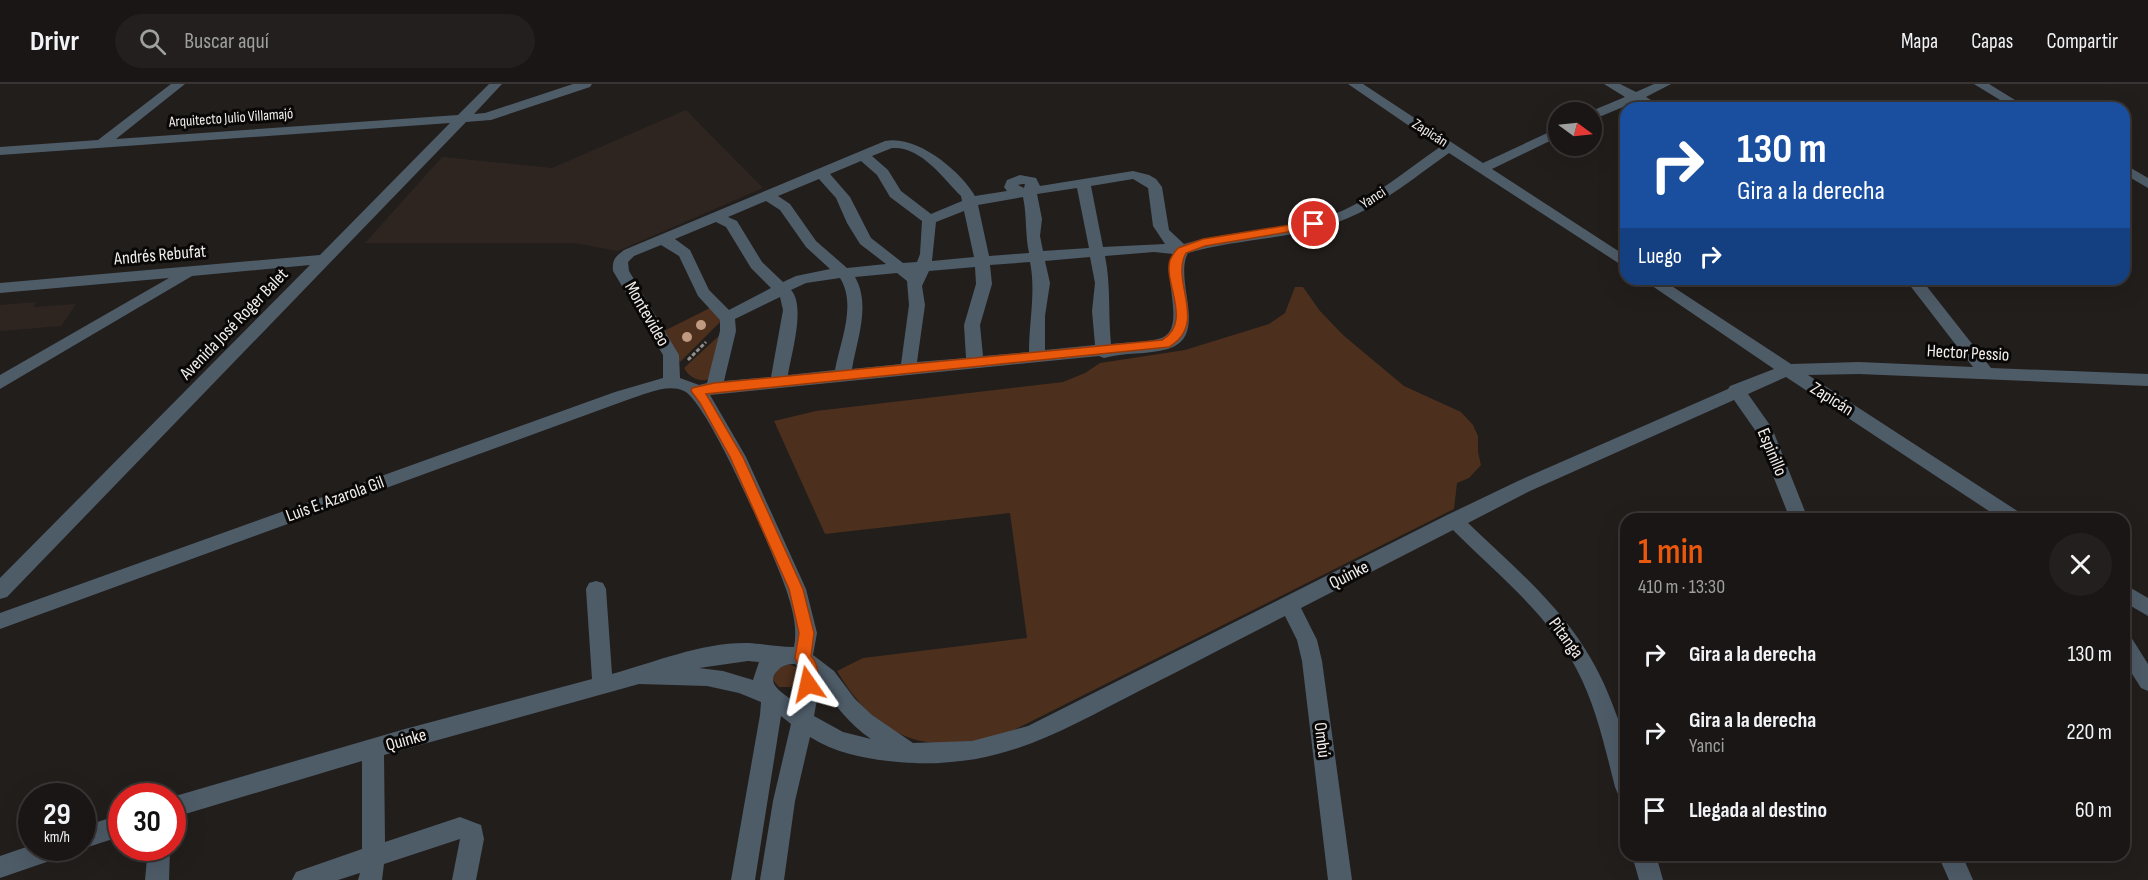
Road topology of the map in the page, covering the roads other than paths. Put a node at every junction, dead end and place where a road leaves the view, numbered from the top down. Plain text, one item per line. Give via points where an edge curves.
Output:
1 (179, 84) edge
2 (496, 84) edge
3 (586, 84) edge
4 (1354, 84) edge
5 (1611, 84) edge
6 (1665, 84) edge
7 (1980, 84) edge
8 (1633, 96) junction
9 (1620, 102) edge
10 (1621, 102) edge
11 (1646, 102) edge
12 (2012, 102) edge
13 (1602, 111) edge
14 (464, 117) junction
15 (1548, 137) edge
16 (101, 144) junction
17 (1450, 146) junction
18 (0, 151) edge
19 (864, 156) junction
20 (1484, 168) junction
21 (2130, 172) edge
22 (821, 173) junction
23 (1083, 182) junction
24 (2148, 184) edge
25 (1025, 192) junction
26 (766, 196) junction
27 (970, 203) junction
28 (716, 217) junction
29 (929, 220) junction
30 (661, 240) junction
31 (1182, 250) junction
32 (1097, 251) junction
33 (1037, 256) junction
34 (324, 259) junction
35 (1620, 259) edge
36 (982, 260) junction
37 (922, 267) junction
38 (904, 268) junction
39 (190, 272) junction
40 (845, 274) junction
41 (916, 284) junction
42 (1659, 285) edge
43 (1918, 285) edge
44 (0, 288) edge
45 (781, 288) junction
46 (731, 317) junction
47 (1104, 351) junction
48 (1037, 358) junction
49 (975, 363) junction
50 (908, 370) junction
51 (1786, 370) junction
52 (1987, 374) junction
53 (842, 376) junction
54 (2148, 380) edge
55 (671, 382) junction
56 (778, 382) junction
57 (0, 383) edge
58 (706, 389) junction
59 (1736, 390) junction
60 (1797, 513) edge
61 (2006, 513) edge
62 (1454, 520) junction
63 (597, 590) dead end
64 (0, 591) edge
65 (2130, 596) edge
66 (1290, 605) junction
67 (2148, 608) edge
68 (0, 621) edge
69 (2130, 652) edge
70 (781, 657) junction
71 (806, 669) junction
72 (640, 676) junction
73 (2148, 681) edge
74 (603, 685) junction
75 (771, 697) junction
76 (802, 720) junction
77 (373, 749) junction
78 (906, 751) junction
79 (1620, 768) edge
80 (186, 804) edge
81 (374, 855) junction
82 (18, 861) edge
83 (158, 861) edge
84 (1646, 861) edge
85 (1953, 861) edge
86 (0, 867) edge
87 (157, 880) edge
88 (304, 880) edge
89 (370, 880) edge
90 (464, 880) edge
91 (743, 880) edge
92 (772, 880) edge
93 (1340, 880) edge
94 (1651, 880) edge
95 (1961, 880) edge

1 - 16 street
2 - 14 street, Avenida José Roger Balet
3 - 14 street, Arquitecto Julio Villamajó via 486,117
4 - 17 street, Zapicán
5 - 8 street
6 - 8 street
7 - 12 street
8 - 10 street
8 - 11 street
9 - 13 street
14 - 16 street, Arquitecto Julio Villamajó
14 - 34 street, Avenida José Roger Balet
15 - 20 street
16 - 18 street, Arquitecto Julio Villamajó
17 - 20 street, Zapicán
17 - 31 street, Yanci via 1348,214
19 - 22 street
19 - 27 street via 896,143 910,144 968,195
19 - 29 street via 883,173 895,194
20 - 35 street, Zapicán
21 - 24 street
22 - 26 street
22 - 38 street via 843,197 865,241 884,258
23 - 25 street
23 - 31 street via 1132,175 1147,179 1156,188 1161,228
23 - 32 street
25 - 27 street
25 - 33 street via 1035,219
26 - 28 street
26 - 40 street via 781,202 812,246
27 - 29 street
27 - 36 street
28 - 30 street
28 - 45 street via 732,224 756,265
29 - 37 street via 927,254
30 - 46 street via 685,252 703,292
30 - 55 street, Montevideo via 629,253 620,261 621,271 671,355
31 - 32 street via 1154,247
31 - 47 street via 1175,262 1181,324 1174,339 1154,347
32 - 33 street
32 - 47 street via 1103,283 1100,310
33 - 36 street
33 - 48 street via 1043,291 1036,316
34 - 39 street, Andrés Rebufat
34 - 64 street, Avenida José Roger Balet
36 - 37 street
36 - 49 street via 983,290 972,331
37 - 38 street
37 - 41 street
38 - 40 street
38 - 41 street
39 - 44 street, Andrés Rebufat
39 - 57 street
40 - 45 street via 809,277
40 - 53 street via 852,284 855,302
41 - 50 street
42 - 51 street, Zapicán
43 - 52 street
45 - 46 street
45 - 56 street via 789,297 791,310
46 - 58 street
47 - 48 street
48 - 49 street
49 - 50 street
50 - 53 street
51 - 52 street, Hector Pessio via 1859,368
51 - 59 street, Quinke
51 - 61 street, Zapicán
52 - 54 street, Hector Pessio
53 - 56 street
55 - 58 street
55 - 68 street, Luis E. Azarola Gil via 621,396
56 - 58 street
58 - 71 street via 705,400 736,457 796,589 807,633
59 - 60 street, Espinillo via 1763,428
59 - 62 street, Quinke
62 - 66 street, Quinke
62 - 79 street, Pitanga via 1555,620 1571,641 1594,683
63 - 74 street
65 - 67 street
66 - 78 street, Quinke via 1034,734 969,752
66 - 93 street, Ombú via 1307,640 1312,661
69 - 73 street
70 - 71 street, Quinke via 793,655
70 - 72 street, Quinke via 730,653
70 - 75 street via 764,671 764,690
71 - 75 street via 803,690 788,698
71 - 76 street
71 - 78 street via 827,677 864,722
72 - 74 street, Quinke
72 - 75 street, Quinke via 700,676
74 - 77 street, Quinke
75 - 76 street, Quinke
75 - 91 street via 770,731
76 - 78 street, Quinke via 826,736 849,744
76 - 92 street
77 - 80 street, Quinke
77 - 81 street
81 - 88 street
81 - 89 street
81 - 90 street via 460,828 473,833
82 - 86 street
83 - 87 street
84 - 94 street
85 - 95 street

